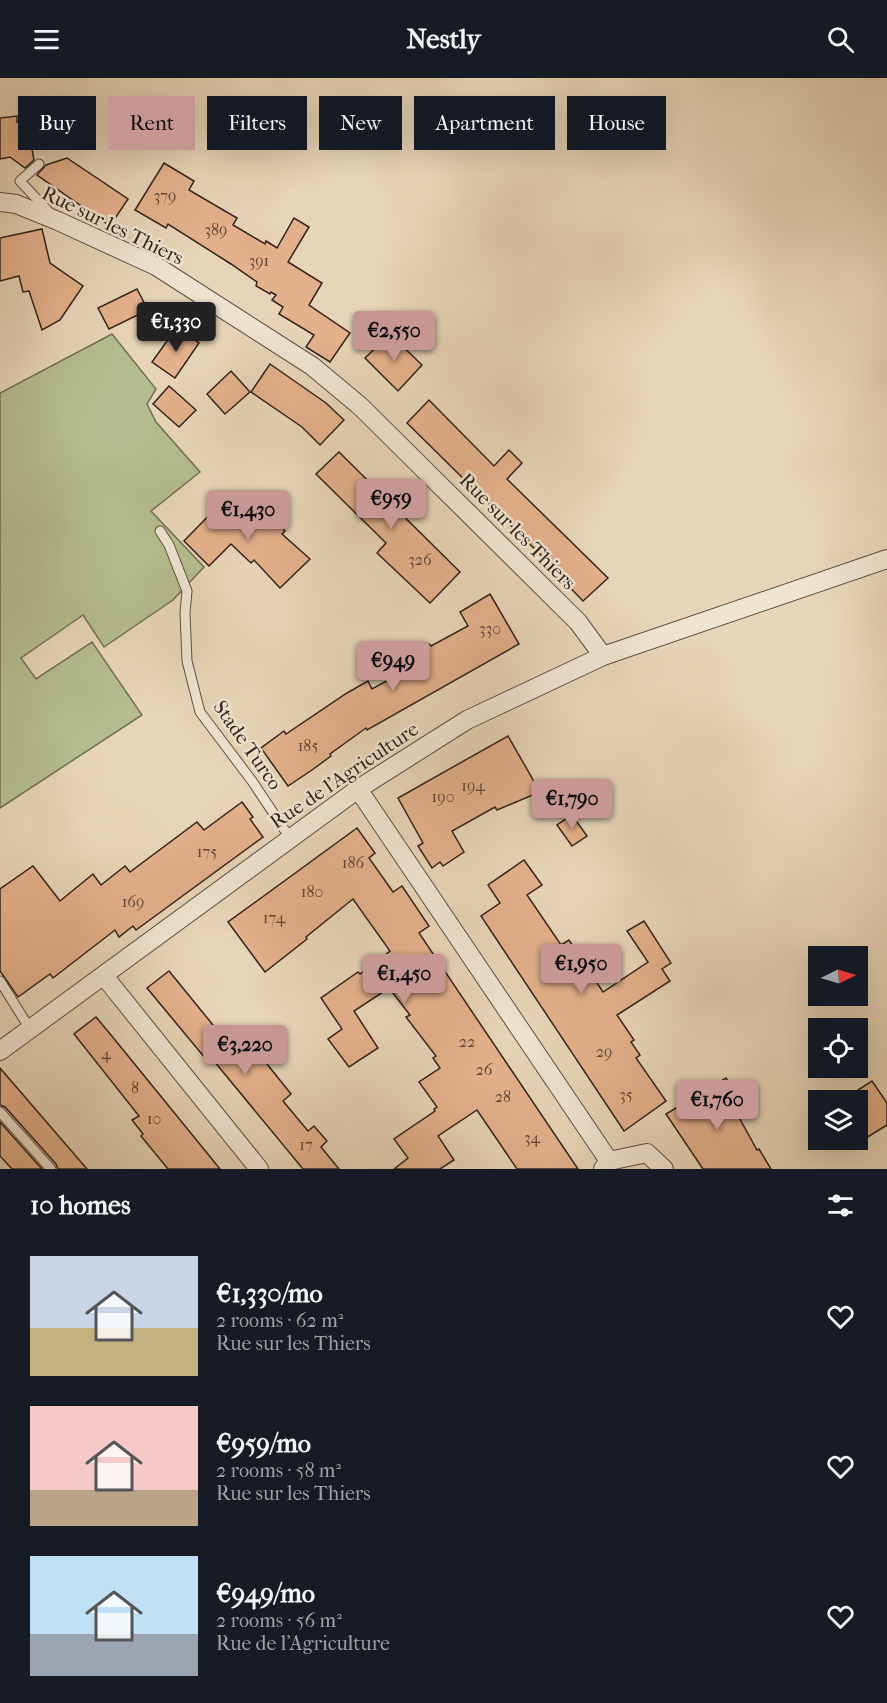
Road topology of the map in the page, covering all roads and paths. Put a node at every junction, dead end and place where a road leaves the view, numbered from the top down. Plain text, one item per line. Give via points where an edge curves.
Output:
1 (39, 164) dead end
2 (0, 202) edge
3 (58, 221) junction
4 (160, 531) dead end
5 (887, 559) edge
6 (603, 656) junction
7 (358, 789) junction
8 (290, 838) junction
9 (104, 976) junction
10 (0, 981) edge
11 (30, 1029) junction
12 (0, 1051) edge
13 (0, 1112) edge
14 (606, 1165) edge
15 (51, 1169) edge
16 (259, 1169) edge
17 (664, 1169) edge

1 - 3 lane via 20,181
2 - 3 street, Rue sur les Thiers
3 - 6 street, Rue sur les Thiers via 156,266 312,366 360,406 578,622
4 - 8 lane, Stade Turco via 187,591 187,661 200,712
5 - 6 street, Rue de l'Agriculture
6 - 7 street, Rue de l'Agriculture via 467,720
7 - 8 street, Rue de l'Agriculture
7 - 14 street
8 - 9 street, Rue de l'Agriculture
9 - 11 street, Rue de l'Agriculture
9 - 16 street
10 - 11 lane
11 - 12 street, Rue de l'Agriculture
13 - 15 lane
14 - 17 street via 647,1154

